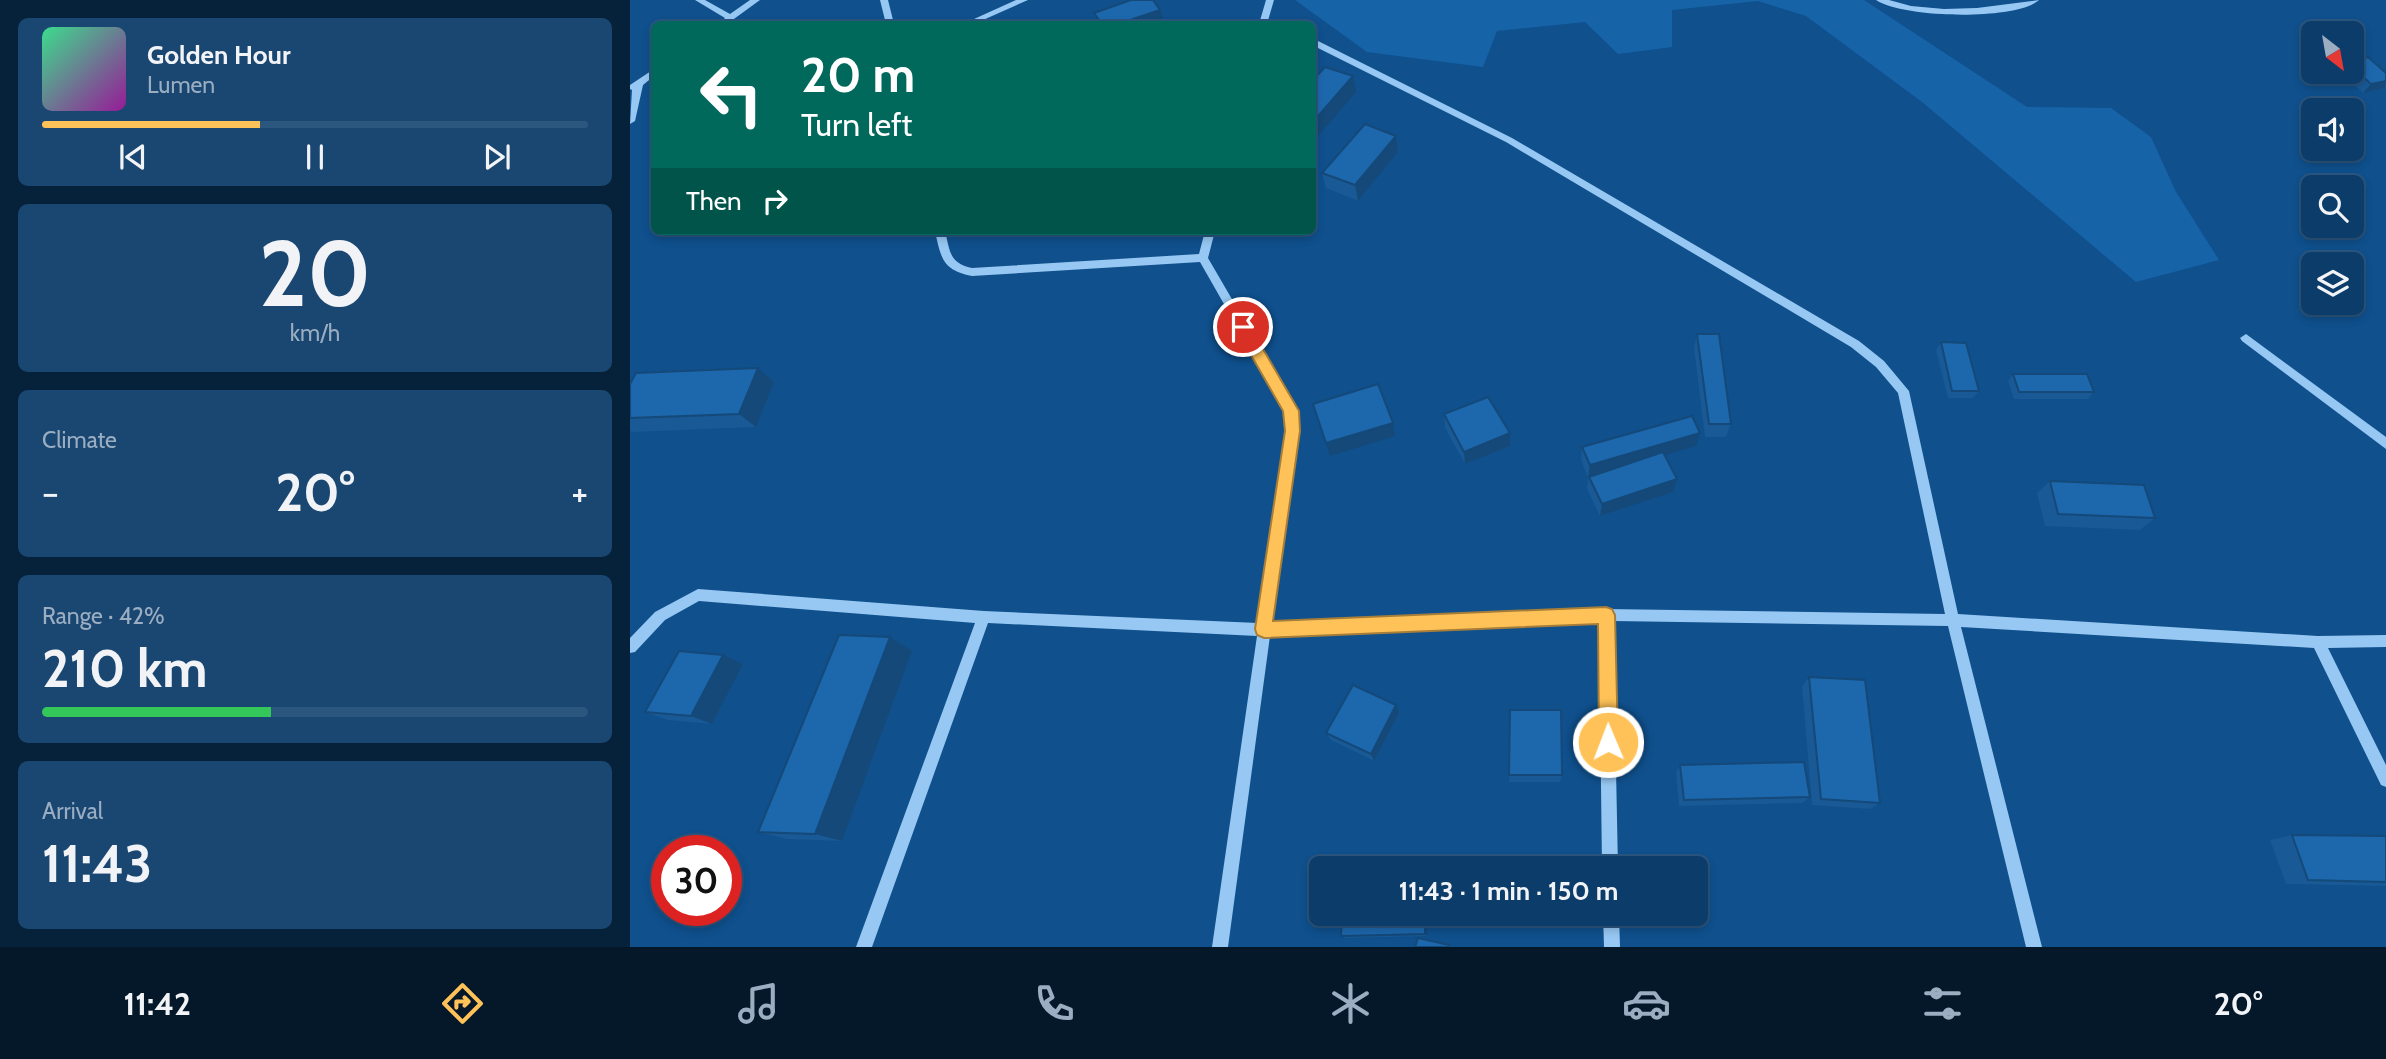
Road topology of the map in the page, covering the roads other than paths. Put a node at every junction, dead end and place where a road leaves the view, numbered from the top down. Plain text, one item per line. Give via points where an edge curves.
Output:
1 (699, 0) edge
2 (756, 0) edge
3 (884, 0) edge
4 (1024, 0) edge
5 (1270, 0) edge
6 (1880, 0) edge
7 (2035, 0) edge
8 (731, 18) junction
9 (726, 21) edge
10 (889, 21) edge
11 (974, 21) edge
12 (1266, 21) edge
13 (1316, 43) edge
14 (651, 74) edge
15 (634, 86) edge
16 (630, 121) edge
17 (941, 235) edge
18 (1209, 235) edge
19 (1203, 258) junction
20 (2246, 338) dead end
21 (2386, 444) edge
22 (1606, 615) junction
23 (984, 617) junction
24 (1953, 620) junction
25 (1264, 629) junction
26 (2386, 640) edge
27 (2318, 642) junction
28 (630, 647) edge
29 (2386, 780) edge
30 (1611, 856) edge
31 (1611, 926) edge
32 (864, 947) edge
33 (1220, 947) edge
34 (1612, 947) edge
35 (2034, 947) edge

1 - 8 street
2 - 8 street
3 - 10 street
4 - 11 street
5 - 12 street
6 - 7 street via 1922,10 1976,12
8 - 9 street
13 - 24 street via 1509,139 1855,344 1880,364 1903,391
14 - 15 street
15 - 16 street
17 - 19 street via 947,261 957,270 972,272
18 - 19 street
19 - 25 street via 1291,411
20 - 21 street
22 - 24 street
22 - 25 street
22 - 30 street
23 - 25 street
23 - 28 street via 698,595 660,616
23 - 32 street
24 - 27 street
24 - 35 street
25 - 33 street
26 - 27 street
27 - 29 street
31 - 34 street

